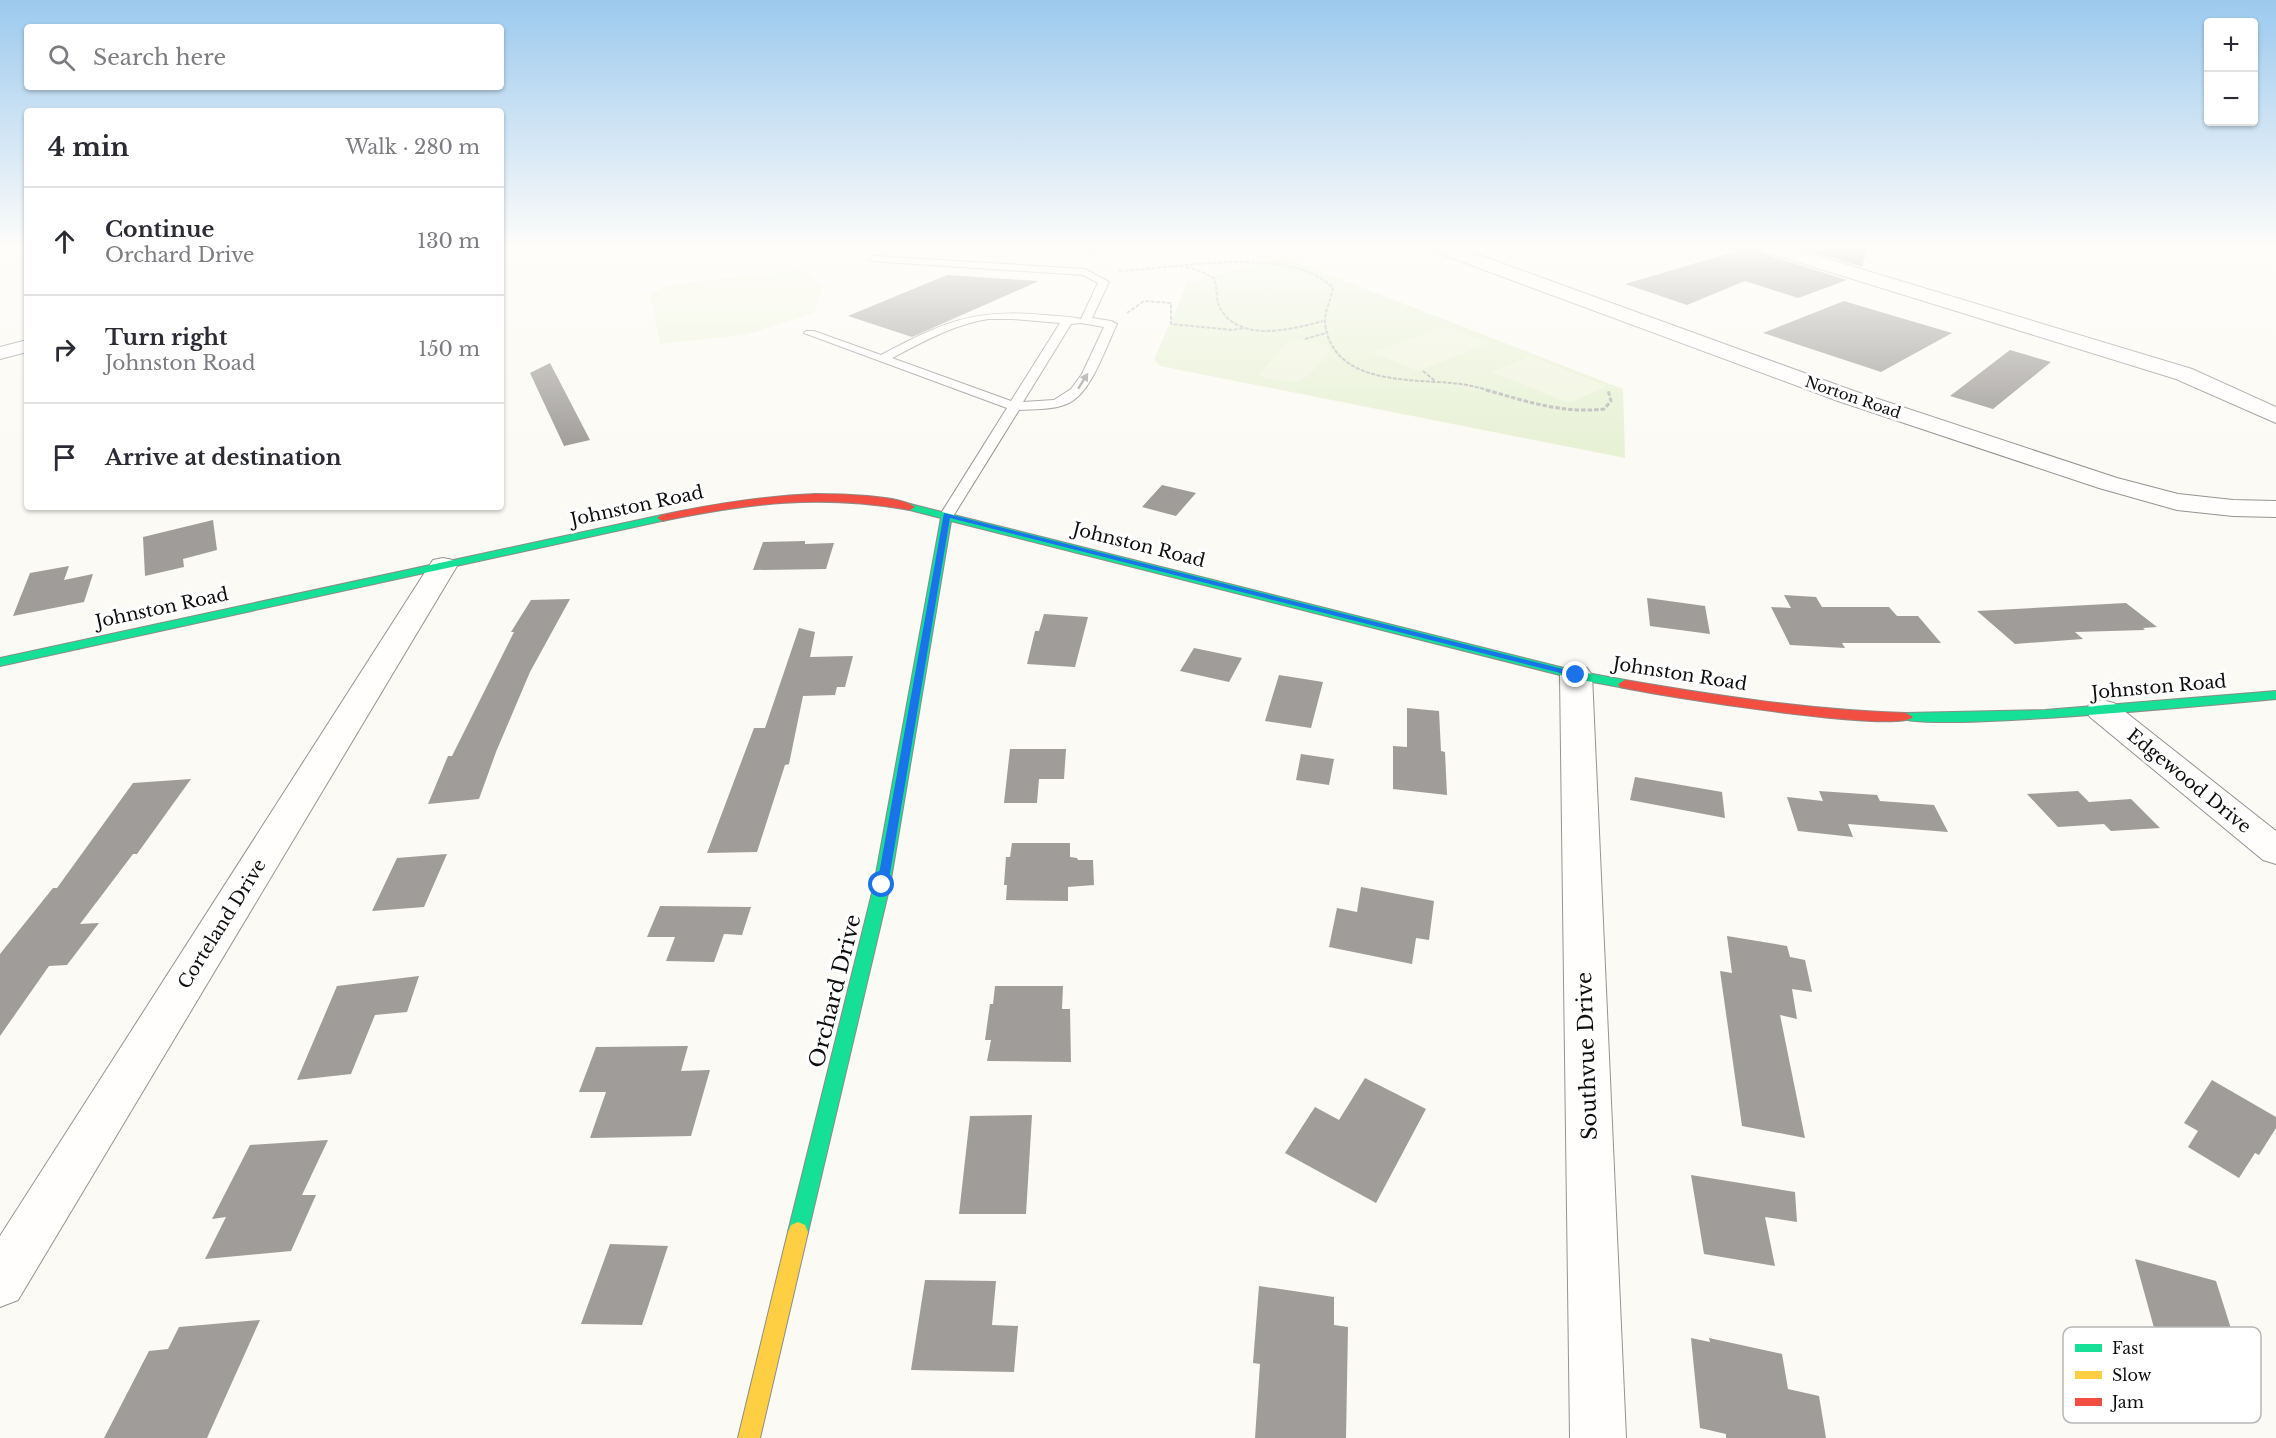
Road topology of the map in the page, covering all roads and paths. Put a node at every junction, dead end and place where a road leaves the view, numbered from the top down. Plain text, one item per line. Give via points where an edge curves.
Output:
1 (1088, 314) edge
2 (1125, 314) edge
3 (1171, 314) edge
4 (1223, 314) edge
5 (1326, 314) edge
6 (1622, 314) edge
7 (1988, 314) edge
8 (1067, 321) junction
9 (1085, 321) junction
10 (1324, 321) junction
11 (1111, 324) junction
12 (1244, 328) junction
13 (810, 333) dead end
14 (1326, 333) junction
15 (1305, 339) dead end
16 (24, 347) edge
17 (0, 353) edge
18 (882, 359) junction
19 (1423, 371) dead end
20 (1435, 382) junction
21 (1608, 390) dead end
22 (1013, 406) junction
23 (2276, 416) edge
24 (2276, 508) edge
25 (947, 515) junction
26 (443, 566) junction
27 (0, 662) edge
28 (1576, 675) junction
29 (2276, 695) edge
30 (2102, 710) junction
31 (2276, 851) edge
32 (0, 1282) edge
33 (749, 1438) edge
34 (1598, 1438) edge

1 - 9 lane
2 - 11 path
3 - 12 path via 1171,324
4 - 12 path
5 - 10 path
6 - 24 street, Norton Road via 1846,396 2108,483 2177,502
7 - 23 street via 2184,374
8 - 9 lane
8 - 18 lane via 1009,316 975,318 939,330
8 - 22 lane
9 - 11 lane
10 - 12 path via 1282,330
10 - 14 path
22 -> 11 lane via 1068,399 1082,384
13 - 18 lane
14 - 15 path
14 - 20 path via 1343,358 1358,369
16 - 17 street
18 - 22 lane
19 - 20 path
20 - 21 path via 1466,385 1548,408 1589,413 1604,410 1611,401
22 - 25 lane
25 - 26 street, Johnston Road via 874,499 825,495 766,498
25 - 28 street, Johnston Road
25 - 33 street, Orchard Drive via 882,885
26 - 27 street, Johnston Road
26 - 32 street, Corteland Drive
28 - 30 street, Johnston Road via 1786,708 1867,715 1945,718
28 - 34 street, Southvue Drive
29 - 30 street, Johnston Road
30 - 31 street, Edgewood Drive

